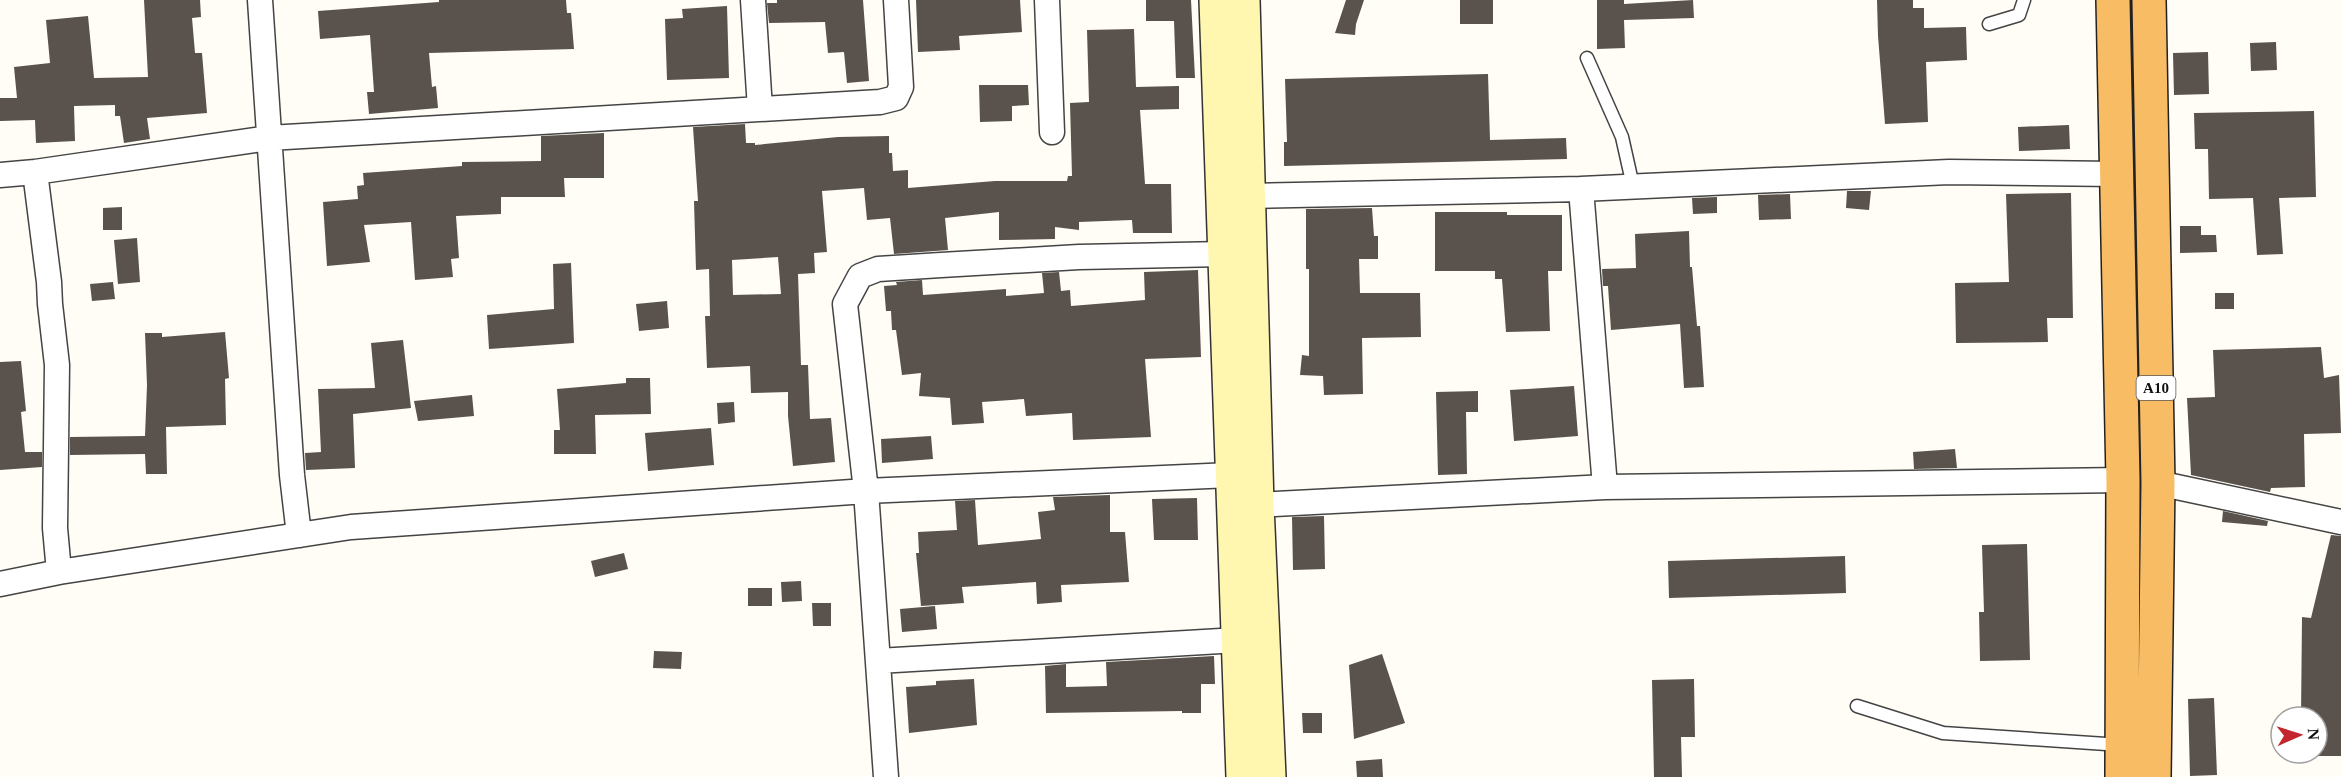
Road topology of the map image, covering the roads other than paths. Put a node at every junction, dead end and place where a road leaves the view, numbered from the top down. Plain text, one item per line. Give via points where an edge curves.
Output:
1 (260, 0) edge
2 (753, 0) edge
3 (896, 0) edge
4 (1047, 0) edge
5 (1216, 0) edge
6 (1242, 0) edge
7 (2024, 0) edge
8 (2114, 0) edge
9 (2149, 0) edge
10 (1989, 24) dead end
11 (1587, 58) dead end
12 (760, 109) junction
13 (1052, 132) dead end
14 (269, 138) junction
15 (34, 172) junction
16 (2117, 174) junction
17 (0, 175) edge
18 (1633, 186) junction
19 (1581, 189) junction
20 (1248, 196) junction
21 (1224, 254) junction
22 (1231, 475) junction
23 (2123, 480) junction
24 (2158, 483) junction
25 (1605, 487) junction
26 (866, 491) junction
27 (1257, 505) junction
28 (2341, 522) edge
29 (299, 535) junction
30 (59, 572) junction
31 (0, 584) edge
32 (1238, 639) junction
33 (878, 661) junction
34 (1857, 705) dead end
35 (2122, 745) junction
36 (886, 777) edge
37 (1243, 777) edge
38 (1269, 777) edge
39 (2121, 777) edge
40 (2154, 777) edge

1 - 14 street
2 - 12 street
3 - 12 street via 901,87 896,98
4 - 13 street
5 - 21 main road
6 - 20 main road
7 - 10 lane via 2019,15
8 - 16 highway, A10
9 - 24 highway, A10
11 - 18 lane via 1622,137
12 - 14 street
14 - 15 street
14 - 29 street
15 - 17 street
15 - 30 street via 57,365 55,528
16 - 18 street via 1949,172
16 - 23 highway, A10
18 - 19 street
19 - 20 street
19 - 25 street
20 - 27 main road
21 - 22 main road
21 - 26 street via 920,266 878,269 860,276 845,304
22 - 26 street
22 - 32 main road
23 - 25 street
23 - 35 highway, A10
24 - 28 street
24 - 40 highway, A10
25 - 27 street
26 - 29 street via 363,526
26 - 33 street
27 - 38 main road
29 - 30 street
30 - 31 street
32 - 33 street
32 - 37 main road
33 - 36 street
34 - 35 lane via 1942,733
35 - 39 highway, A10

